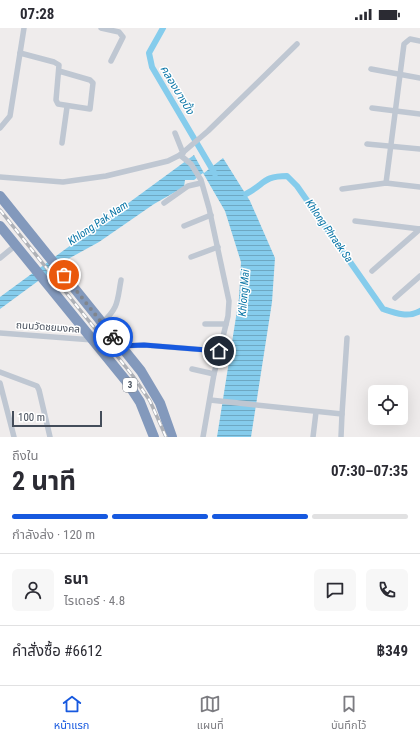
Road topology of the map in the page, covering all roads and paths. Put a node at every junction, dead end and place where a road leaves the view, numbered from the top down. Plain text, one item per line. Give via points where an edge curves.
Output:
1 (24, 28) edge
2 (101, 28) edge
3 (420, 41) edge
4 (297, 44) dead end
5 (20, 53) junction
6 (111, 61) dead end
7 (371, 69) dead end
8 (60, 71) junction
9 (399, 75) junction
10 (420, 78) edge
11 (67, 107) junction
12 (372, 108) dead end
13 (395, 110) junction
14 (420, 114) edge
15 (0, 128) edge
16 (175, 133) dead end
17 (62, 142) dead end
18 (367, 144) dead end
19 (391, 146) junction
20 (420, 149) edge
21 (183, 154) junction
22 (0, 177) edge
23 (201, 181) junction
24 (386, 183) junction
25 (420, 187) edge
26 (342, 189) dead end
27 (0, 196) edge
28 (164, 203) dead end
29 (211, 215) junction
30 (0, 219) edge
31 (355, 221) dead end
32 (0, 226) edge
33 (184, 226) dead end
34 (8, 235) junction
35 (16, 245) junction
36 (218, 247) junction
37 (191, 257) dead end
38 (0, 258) edge
39 (372, 271) dead end
40 (420, 276) edge
41 (121, 280) dead end
42 (395, 298) dead end
43 (102, 323) junction
44 (204, 324) dead end
45 (226, 324) junction
46 (0, 333) edge
47 (347, 338) dead end
48 (95, 340) junction
49 (120, 346) junction
50 (219, 351) junction
51 (192, 369) dead end
52 (0, 372) edge
53 (214, 374) junction
54 (0, 383) edge
55 (210, 400) junction
56 (316, 412) junction
57 (342, 414) junction
58 (14, 437) edge
59 (50, 437) edge
60 (154, 437) edge
61 (172, 437) edge
62 (203, 437) edge
63 (313, 437) edge
64 (341, 437) edge

1 - 5 street
2 - 6 street via 119,32 123,37
3 - 9 street via 410,39 405,42
4 - 21 street
5 - 8 street via 54,62 59,65
5 - 15 street via 10,116
7 - 9 street
8 - 11 street via 56,103
8 - 11 street via 93,83 90,109
9 - 10 street
9 - 13 street
11 - 17 street
12 - 13 street
13 - 14 street
13 - 19 street
16 - 21 street
18 - 19 street
19 - 20 street
19 - 24 street
21 - 22 street via 160,164 80,180 63,182
21 - 23 street
23 - 28 street via 188,186
23 - 29 street
24 - 25 street
24 - 26 street
27 - 43 highway, 3
29 - 33 street
29 - 36 street
30 - 34 highway
31 - 39 street via 420,229
32 - 34 highway, 3
34 - 35 highway, 3
35 - 38 street
35 - 48 highway, 3
36 - 37 street
36 - 45 street via 229,301
40 - 42 street
41 - 43 street via 114,311
43 - 49 highway, 3
44 - 45 street
45 - 50 street
46 - 48 street, ถนนวัดชยมงคล
47 - 57 street
48 - 60 highway, 3 via 140,402
49 - 50 street via 150,345
49 - 61 highway, 3 via 141,371 160,403
50 - 53 street
51 - 53 street
52 - 59 street via 37,386
53 - 55 street
54 - 58 street
55 - 56 street
55 - 62 street
56 - 57 street
56 - 63 street
57 - 64 street

